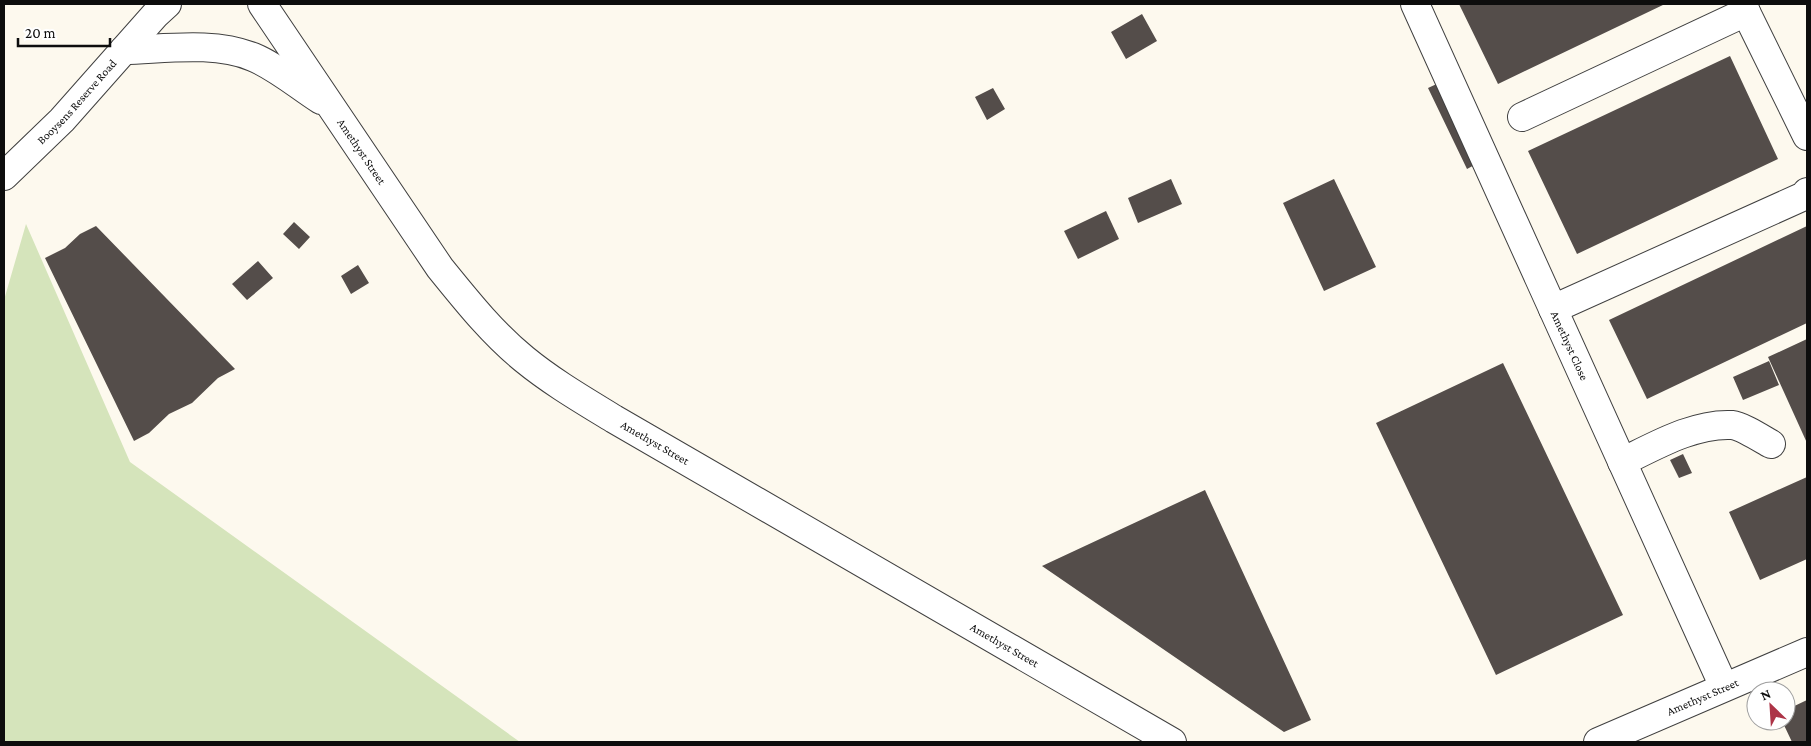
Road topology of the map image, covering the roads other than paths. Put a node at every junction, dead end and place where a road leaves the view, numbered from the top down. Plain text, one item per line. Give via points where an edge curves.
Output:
1 (167, 4) edge
2 (262, 4) edge
3 (1415, 4) edge
4 (1744, 8) edge
5 (124, 50) junction
6 (332, 108) junction
7 (1522, 117) dead end
8 (1807, 136) edge
9 (4, 176) edge
10 (1807, 192) edge
11 (1553, 309) junction
12 (1771, 444) dead end
13 (1622, 462) junction
14 (1807, 652) edge
15 (1724, 687) junction
16 (1172, 742) edge
17 (1598, 742) edge

1 - 5 street, Booysens Reserve Road
2 - 6 street, Amethyst Street
3 - 11 street, Amethyst Close
4 - 7 street
4 - 8 street
5 - 6 street via 230,50 274,68
5 - 9 street, Booysens Reserve Road via 62,120
6 - 16 street, Amethyst Street via 440,268 524,359 614,419
10 - 11 street
11 - 13 street, Amethyst Close
12 - 13 street via 1734,425 1703,428 1673,436
13 - 15 street, Amethyst Close
14 - 15 street, Amethyst Street
15 - 17 street, Amethyst Street

